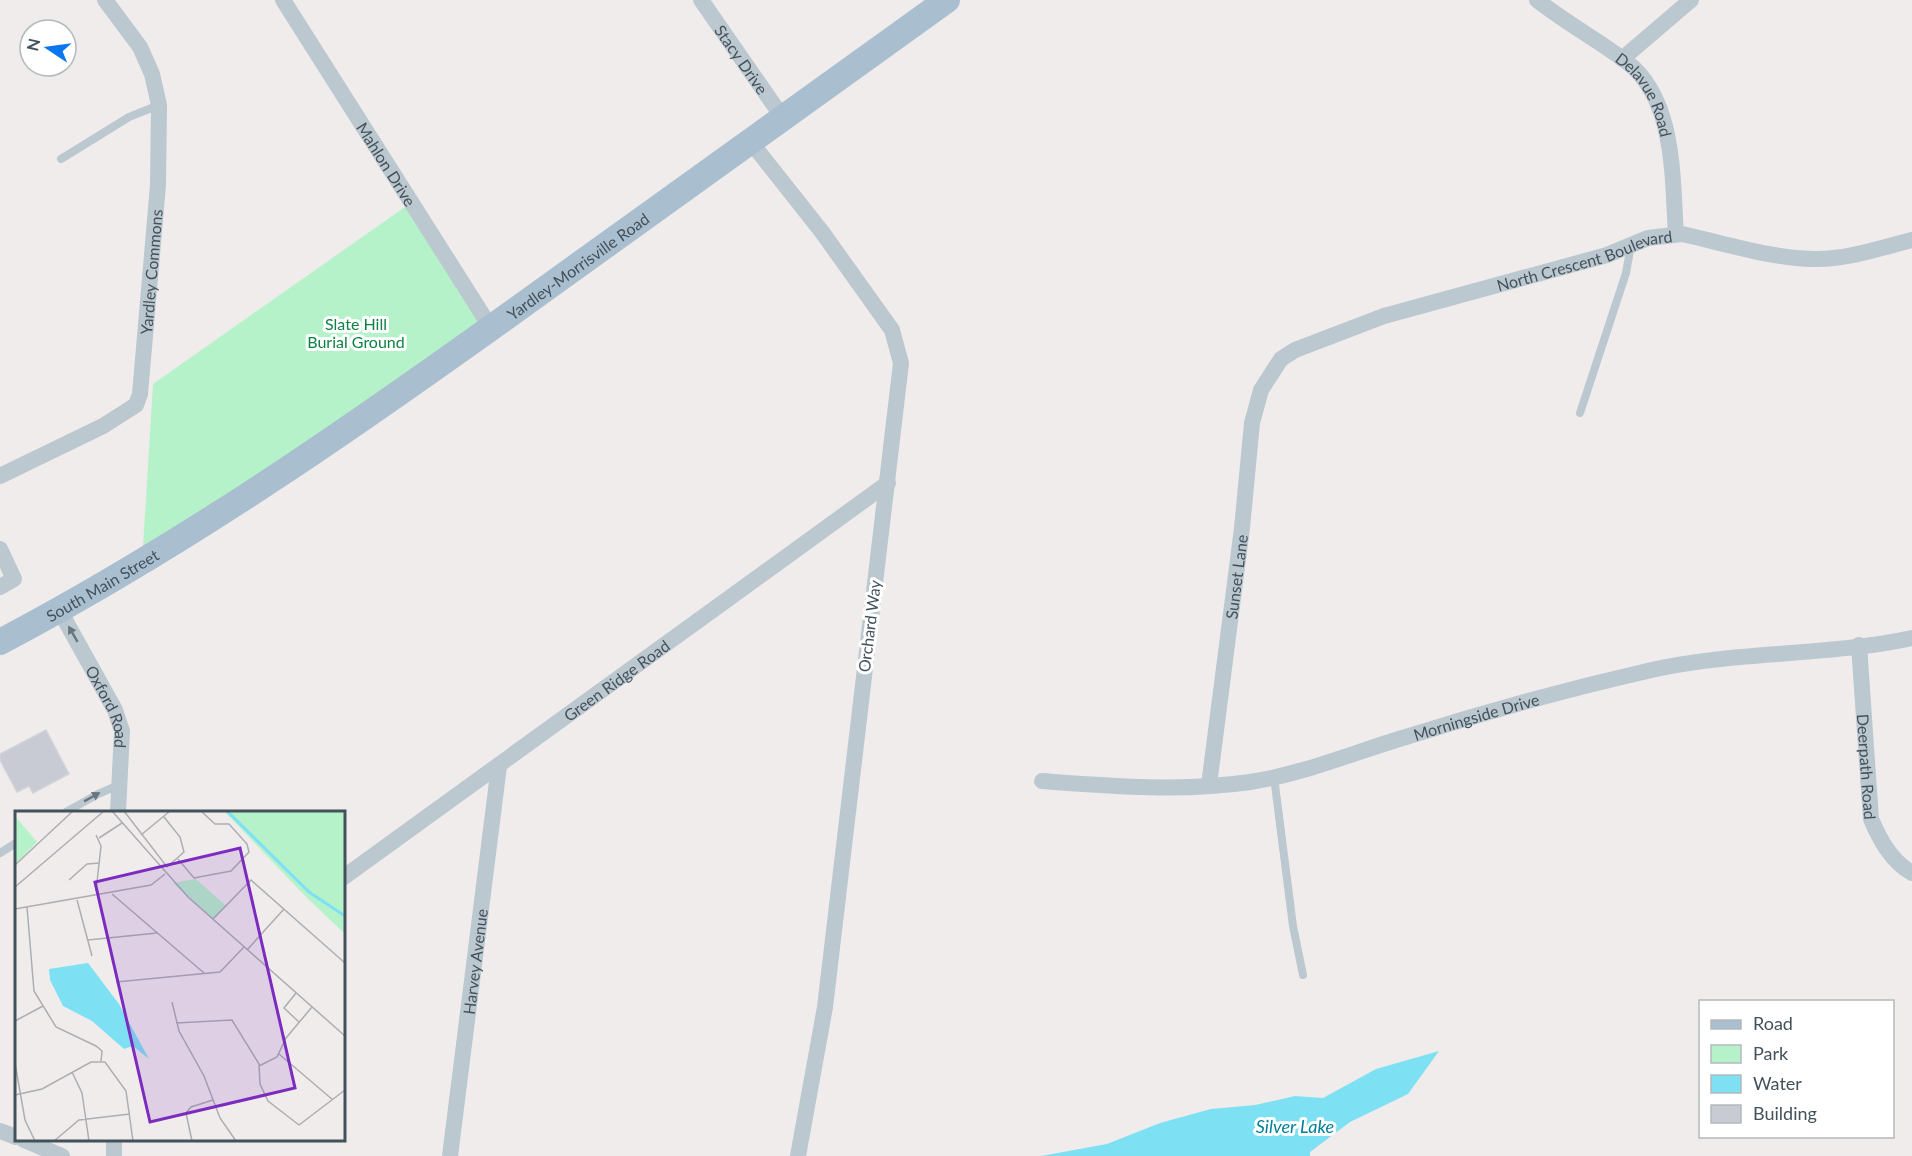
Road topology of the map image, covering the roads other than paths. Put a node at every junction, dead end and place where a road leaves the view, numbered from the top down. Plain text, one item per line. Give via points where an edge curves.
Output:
1 (105, 0) edge
2 (283, 0) edge
3 (701, 0) edge
4 (947, 0) edge
5 (1537, 0) edge
6 (1691, 0) edge
7 (1622, 59) junction
8 (159, 105) junction
9 (783, 118) junction
10 (750, 141) junction
11 (61, 159) dead end
12 (1676, 234) junction
13 (1912, 240) edge
14 (1631, 245) junction
15 (491, 328) junction
16 (1272, 371) joint
17 (1580, 414) dead end
18 (0, 476) edge
19 (888, 483) junction
20 (204, 524) joint
21 (0, 549) edge
22 (0, 587) edge
23 (60, 611) junction
24 (1912, 638) edge
25 (0, 642) edge
26 (1859, 645) junction
27 (498, 766) junction
28 (1274, 777) junction
29 (1042, 781) dead end
30 (119, 785) junction
31 (1209, 785) junction
32 (69, 811) edge
33 (118, 811) edge
34 (15, 844) edge
35 (0, 853) edge
36 (1912, 873) edge
37 (345, 876) edge
38 (1303, 975) dead end
39 (0, 1131) edge
40 (15, 1137) edge
41 (26, 1141) edge
42 (62, 1156) edge
43 (450, 1156) edge
44 (798, 1156) edge

1 - 8 street, Yardley Commons via 140,47
2 - 15 street, Mahlon Drive
3 - 9 street, Stacy Drive
4 - 9 main road, Yardley-Morrisville Road
5 - 7 street, Delavue Road
6 - 7 street
7 - 12 street, Delavue Road via 1646,83 1657,103 1669,152
8 - 11 lane via 129,117
8 - 18 street, Yardley Commons via 158,184 141,394 136,405 103,426
9 - 10 main road, Yardley-Morrisville Road
10 - 15 main road, Yardley-Morrisville Road
10 - 19 street, Orchard Way via 892,330 898,346 900,377
12 - 13 street, North Crescent Boulevard via 1814,259 1843,257
12 - 14 street, North Crescent Boulevard
14 - 16 street, North Crescent Boulevard via 1384,316 1295,350
14 - 17 lane via 1626,273
15 - 20 main road, Yardley-Morrisville Road
16 - 31 street, Sunset Lane via 1252,423
19 - 27 street, Green Ridge Road
19 - 44 street, Orchard Way via 825,1007
20 - 23 main road, South Main Street
21 - 22 street via 14,579
23 - 25 main road, South Main Street
30 -> 23 street, Oxford Road via 122,731 115,710
24 - 26 street, Morningside Drive
26 - 28 street, Morningside Drive via 1715,659 1656,669 1422,732
26 - 36 street, Deerpath Road via 1871,819 1886,849
27 - 37 street, Green Ridge Road
27 - 43 street, Harvey Avenue
28 - 31 street, Morningside Drive
28 - 38 lane
29 - 31 street, Morningside Drive via 1114,786
32 -> 30 lane
30 - 33 street, Oxford Road
34 - 35 lane
39 - 40 street
41 - 42 street

